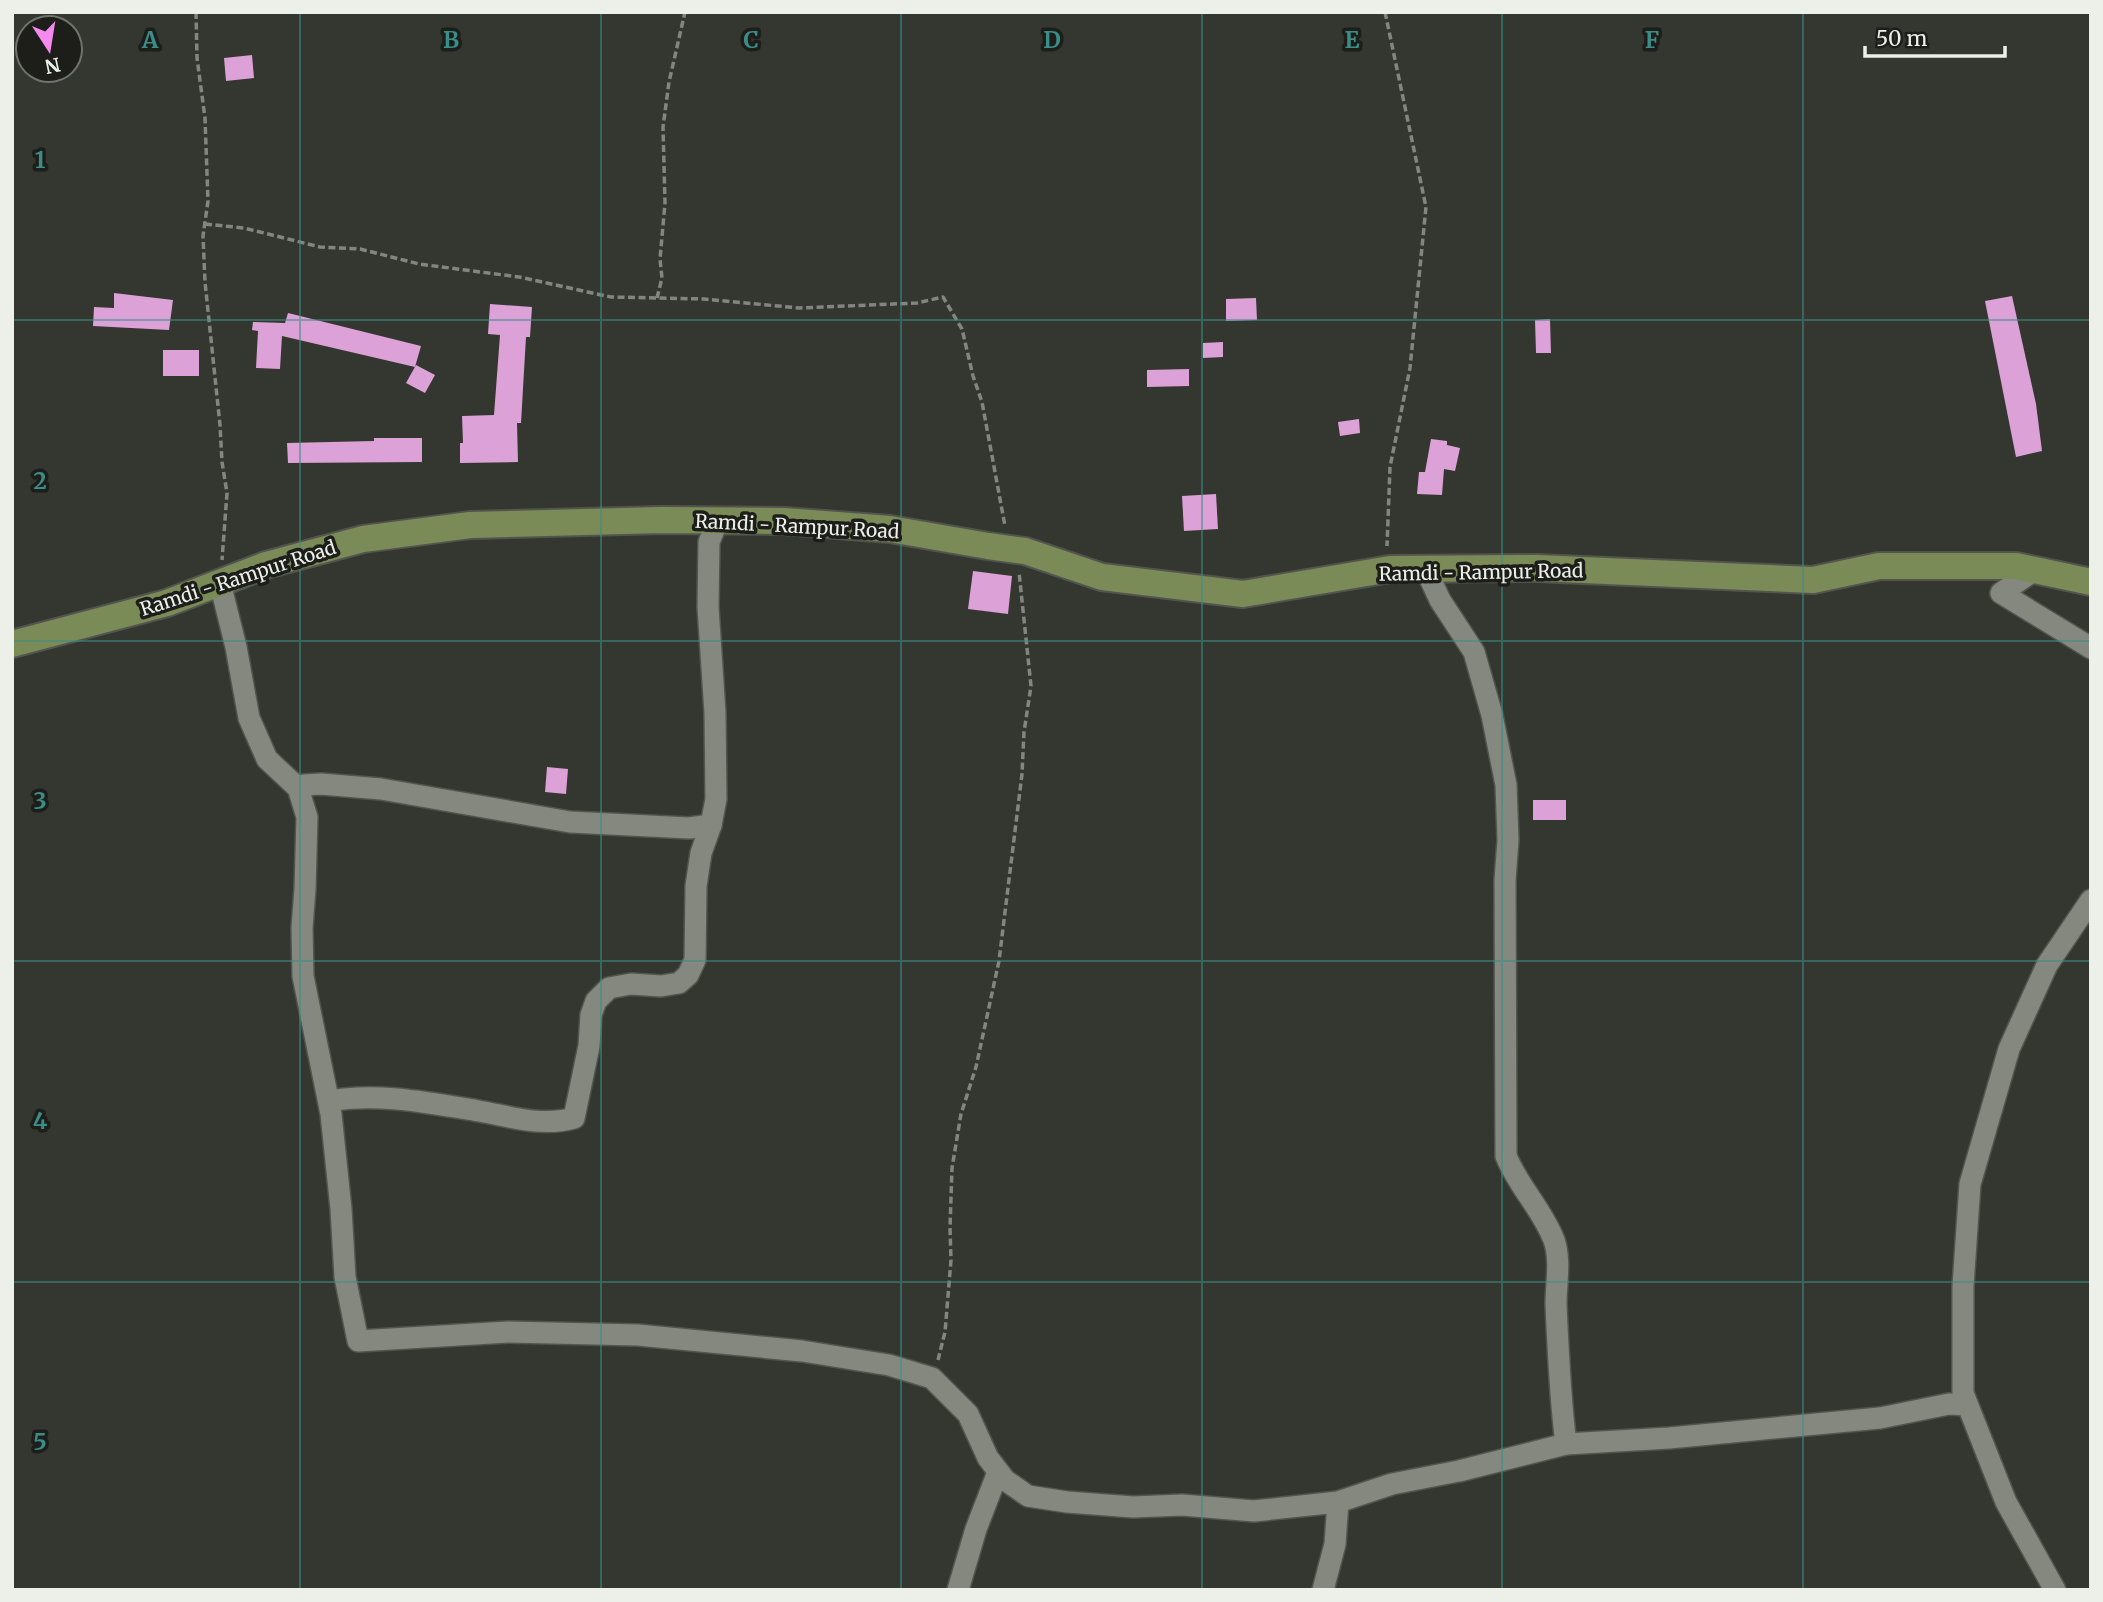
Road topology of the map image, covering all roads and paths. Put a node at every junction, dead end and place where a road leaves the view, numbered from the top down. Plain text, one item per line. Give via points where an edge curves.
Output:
1 (196, 12) edge
2 (685, 12) edge
3 (1385, 12) edge
4 (205, 223) junction
5 (657, 298) junction
6 (718, 520) junction
7 (1017, 550) junction
8 (1390, 569) junction
9 (1426, 570) junction
10 (2035, 570) junction
11 (2091, 582) edge
12 (220, 583) junction
13 (12, 644) edge
14 (2091, 648) edge
15 (304, 785) dead end
16 (711, 825) junction
17 (2091, 900) edge
18 (329, 1101) junction
19 (932, 1378) junction
20 (1967, 1405) junction
21 (1566, 1444) junction
22 (998, 1472) junction
23 (1338, 1502) junction
24 (958, 1590) edge
25 (1322, 1590) edge
26 (2054, 1590) edge

1 - 4 path via 205,118
2 - 5 path via 663,127 665,203
3 - 8 path via 1426,207 1412,357 1390,467 1386,535
4 - 5 path via 611,297
4 - 12 path via 207,314 227,493
5 - 7 path via 828,308 943,297 962,329
6 - 7 main road, Ramdi - Rampur Road via 890,529
6 - 12 main road, Ramdi - Rampur Road via 470,525 363,539 266,565
6 - 16 street via 709,542 716,799
7 - 8 main road, Ramdi - Rampur Road via 1102,577 1243,594
7 - 19 path via 1031,686 1022,774 999,961 961,1114 953,1168 945,1332
8 - 9 main road, Ramdi - Rampur Road
9 - 10 main road, Ramdi - Rampur Road via 1538,568 1813,580 1879,565
9 - 21 street via 1474,652 1506,785 1506,1156 1554,1241
10 - 11 main road, Ramdi - Rampur Road
10 - 14 street via 2001,593
12 - 13 main road, Ramdi - Rampur Road via 167,603
12 - 18 street via 249,719 267,759 298,788 307,817 303,976
15 - 16 street via 382,789 570,822
16 - 18 street via 696,886 695,960 679,983 610,988 596,1001 575,1118 546,1123 354,1096
17 - 20 street via 2047,965 2009,1049 1970,1184 1963,1286 1963,1393
18 - 19 street via 345,1277 358,1340 508,1332 639,1335 802,1351 889,1365
19 - 22 street via 968,1414
20 - 21 street via 1949,1404 1880,1418
20 - 26 street via 2006,1502
21 - 23 street via 1392,1484
22 - 23 street via 1028,1496 1067,1502 1254,1511
22 - 24 street
23 - 25 street via 1335,1544

